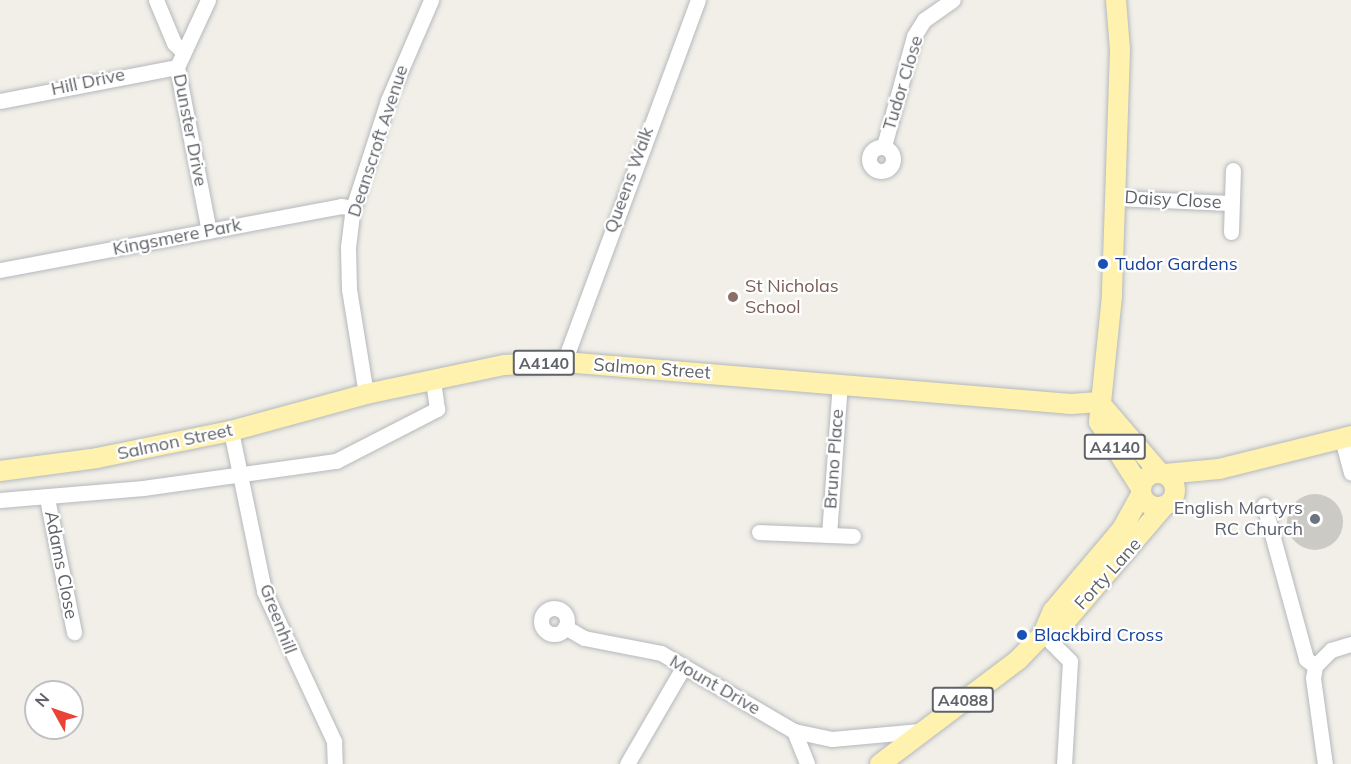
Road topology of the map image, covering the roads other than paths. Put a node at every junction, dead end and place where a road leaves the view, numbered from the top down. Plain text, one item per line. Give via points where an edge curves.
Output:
1 (156, 0) edge
2 (208, 0) edge
3 (431, 0) edge
4 (698, 0) edge
5 (953, 0) edge
6 (1116, 0) edge
7 (182, 51) junction
8 (177, 67) junction
9 (0, 101) edge
10 (884, 146) dead end
11 (1233, 170) dead end
12 (1115, 198) junction
13 (1231, 203) junction
14 (353, 208) junction
15 (210, 231) junction
16 (1231, 232) dead end
17 (0, 270) edge
18 (564, 362) junction
19 (433, 380) junction
20 (840, 383) junction
21 (366, 394) junction
22 (1099, 402) junction
23 (231, 431) junction
24 (1346, 438) edge
25 (1219, 470) junction
26 (0, 471) edge
27 (1162, 473) junction
28 (1351, 473) edge
29 (242, 474) junction
30 (1141, 491) junction
31 (47, 498) junction
32 (0, 500) edge
33 (1170, 501) junction
34 (1264, 505) dead end
35 (759, 531) dead end
36 (829, 535) junction
37 (853, 536) dead end
38 (565, 627) dead end
39 (74, 632) dead end
40 (1043, 634) junction
41 (1351, 644) edge
42 (684, 666) junction
43 (1315, 666) junction
44 (794, 731) junction
45 (920, 731) junction
46 (335, 764) edge
47 (627, 764) edge
48 (807, 764) edge
49 (880, 764) edge
50 (1064, 764) edge
51 (1325, 764) edge

1 - 7 street via 174,43
2 - 7 street, Dunster Drive
3 - 14 street, Deanscroft Avenue via 388,100
4 - 18 street, Queens Walk
5 - 10 street, Tudor Close via 924,20 914,36
6 - 12 main road via 1120,50
7 - 8 street, Dunster Drive
8 - 9 street, Hill Drive
8 - 15 street, Dunster Drive
11 - 13 street, Daisy Close
12 - 13 street, Daisy Close
12 - 22 main road via 1106,382
13 - 16 street, Daisy Close
14 - 15 street, Kingsmere Park via 341,206
14 - 21 street, Deanscroft Avenue via 348,247 349,289
15 - 17 street, Kingsmere Park
18 - 19 main road, Salmon Street / A4140 via 504,365
18 - 20 main road, Salmon Street / A4140
19 - 21 main road, Salmon Street / A4140
19 - 29 street, Salmon Street via 437,409 336,461
20 - 22 main road, Salmon Street / A4140 via 1071,404
20 - 36 street, Bruno Place
21 - 23 main road, Salmon Street / A4140
22 - 27 main road, A4140
22 - 30 main road, A4140 via 1099,422
23 - 26 main road, Salmon Street / A4140 via 97,458
23 - 29 street, Greenhill
24 - 25 main road, A4088
24 - 28 street
25 - 27 main road, A4088
25 - 33 main road, A4088
27 - 30 main road via 1148,476
27 - 33 main road via 1174,482
29 - 31 street, Salmon Street
29 - 46 street, Greenhill via 264,591 334,741
30 - 33 main road via 1150,505
30 - 40 main road, Forty Lane / A4088 via 1122,529 1053,611
31 - 32 street, Salmon Street
31 - 39 street, Adams Close
33 - 40 main road, Forty Lane / A4088 via 1064,623
34 - 43 street via 1306,659
35 - 36 street, Bruno Place
36 - 37 street, Bruno Place
38 - 42 street, Mount Drive via 584,638 661,653
40 - 45 main road, Forty Lane / A4088 via 1018,660
40 - 50 street via 1070,661
41 - 43 street via 1331,650
42 - 44 street, Mount Drive
42 - 47 street
43 - 51 street via 1313,678
44 - 45 street, Mount Drive via 832,739
44 - 48 street
45 - 49 main road, Forty Lane / A4088

